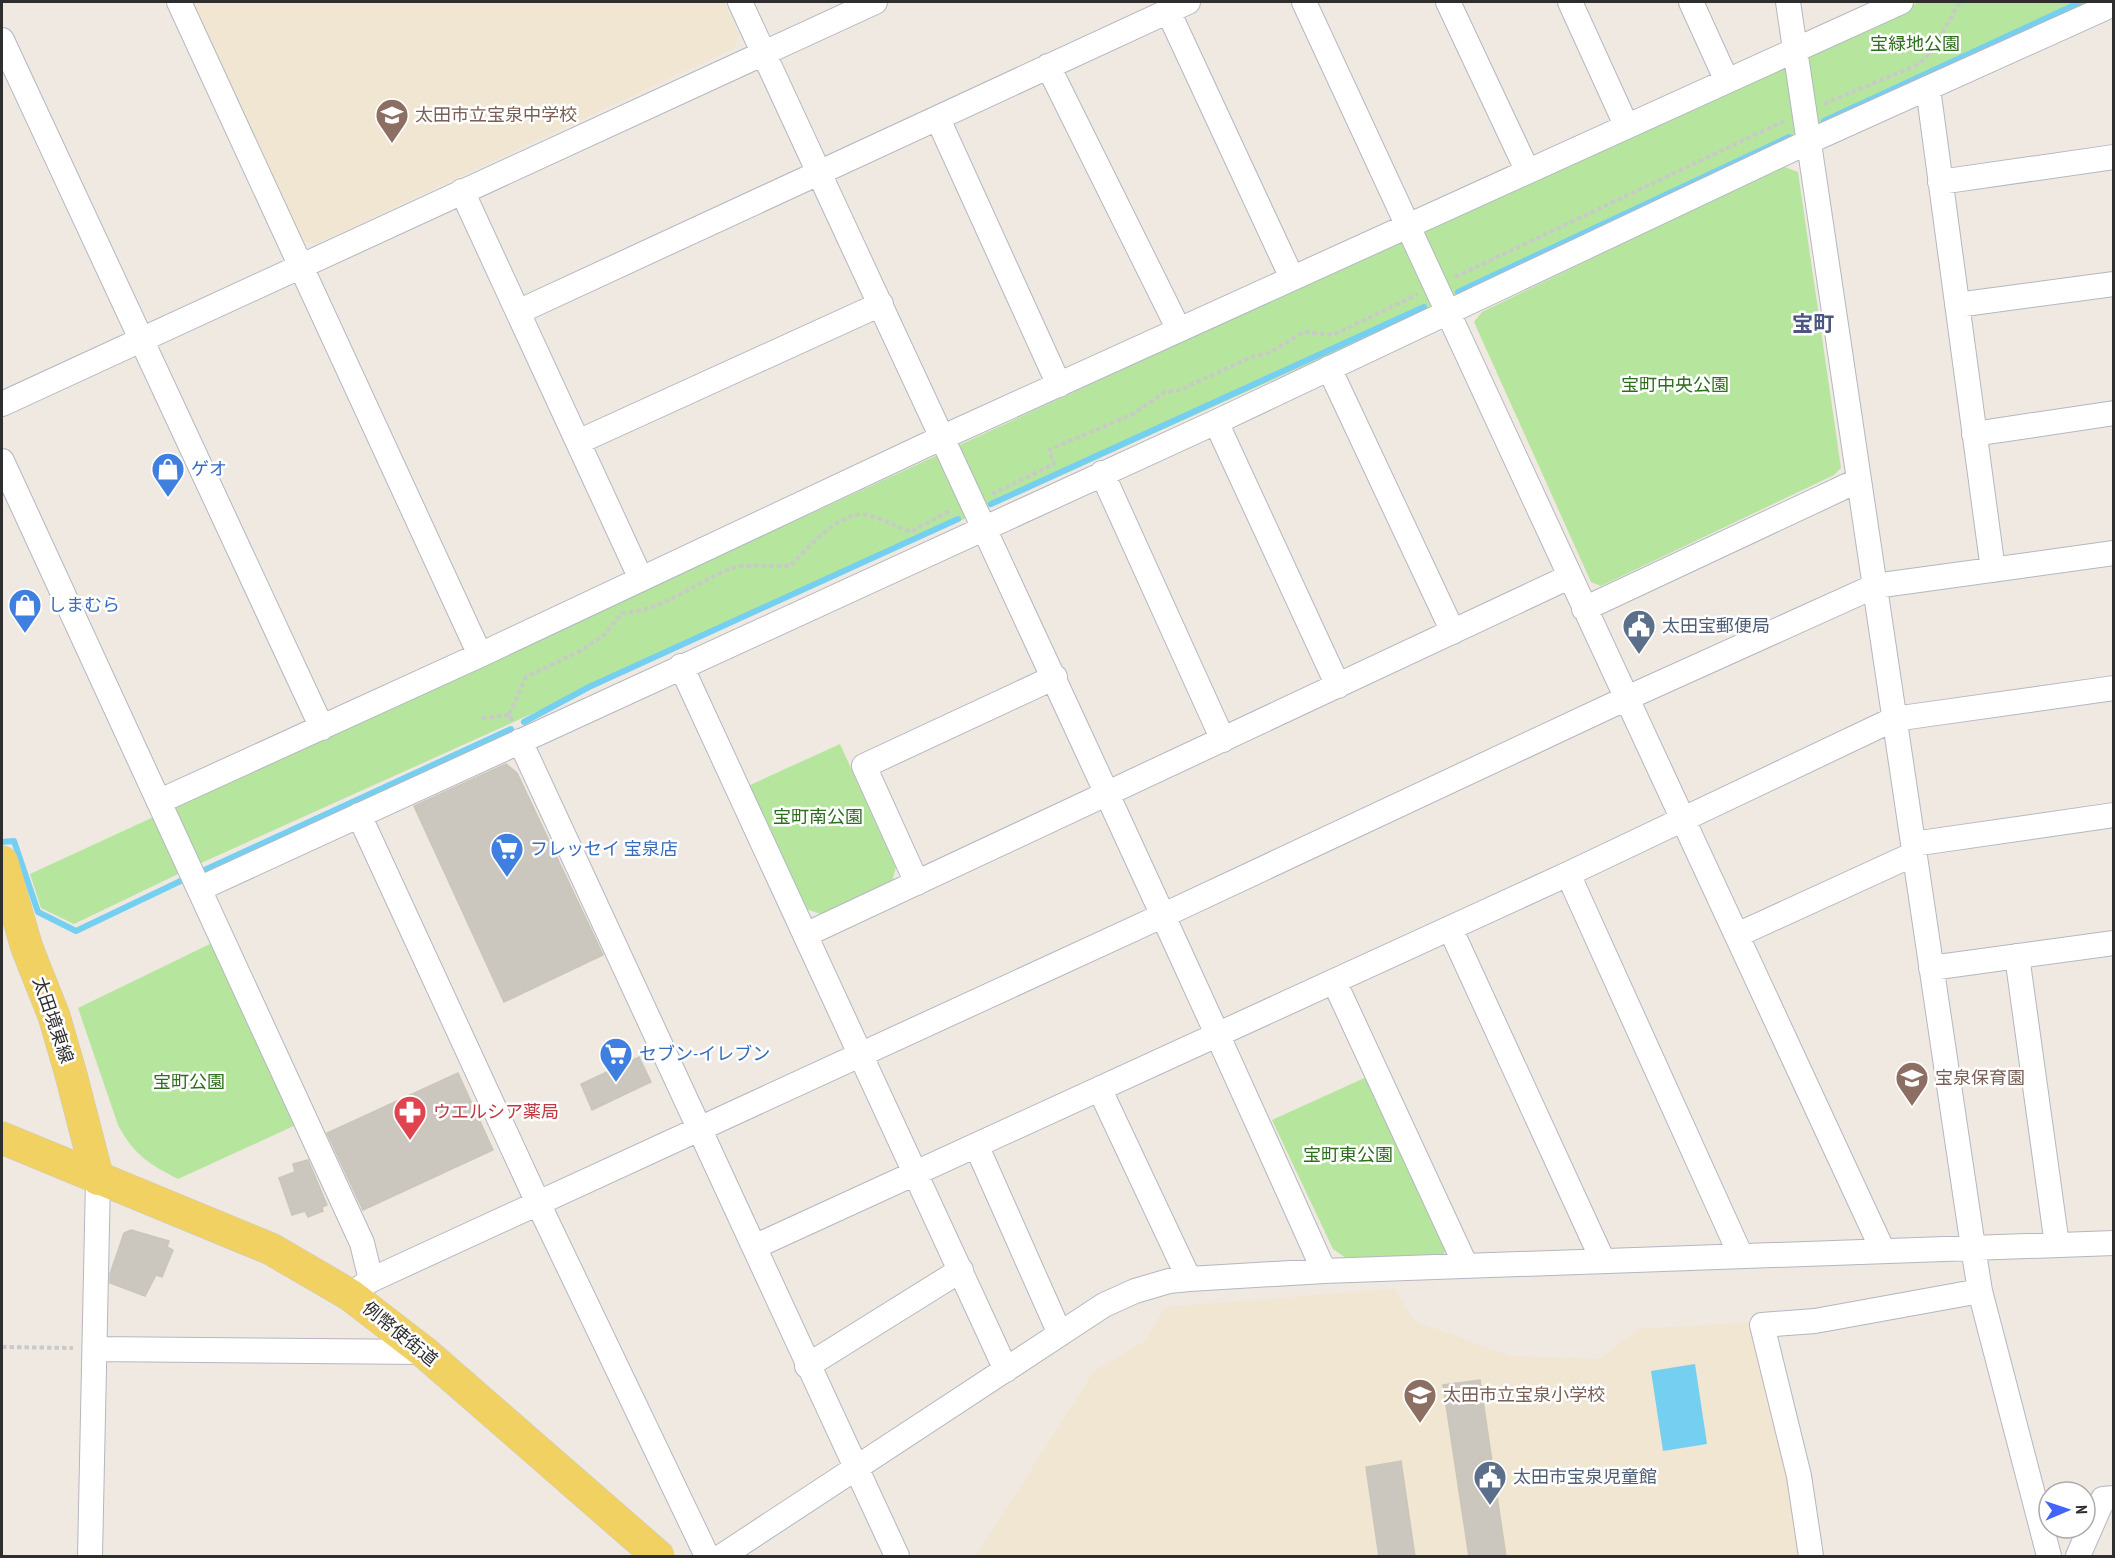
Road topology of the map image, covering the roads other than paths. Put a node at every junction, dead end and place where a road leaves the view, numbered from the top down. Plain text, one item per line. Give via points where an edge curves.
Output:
1 (179, 2) edge
2 (740, 2) edge
3 (875, 2) edge
4 (1304, 2) edge
5 (1448, 2) edge
6 (1570, 2) edge
7 (1691, 2) edge
8 (1788, 2) edge
9 (1901, 2) edge
10 (2114, 4) edge
11 (1178, 6) edge
12 (2, 40) edge
13 (1795, 50) junction
14 (764, 52) junction
15 (1048, 66) junction
16 (1726, 79) junction
17 (1928, 88) junction
18 (938, 119) junction
19 (1626, 125) junction
20 (1808, 142) junction
21 (2114, 157) edge
22 (1527, 170) junction
23 (819, 172) junction
24 (1940, 182) junction
25 (462, 191) junction
26 (1409, 224) junction
27 (302, 265) junction
28 (1292, 278) junction
29 (2114, 284) edge
30 (881, 304) junction
31 (1957, 305) junction
32 (518, 312) junction
33 (1447, 313) junction
34 (1179, 330) junction
35 (140, 340) junction
36 (1329, 368) junction
37 (1059, 386) junction
38 (2, 404) edge
39 (2114, 413) edge
40 (1216, 422) junction
41 (1974, 434) junction
42 (941, 438) junction
43 (578, 442) junction
44 (2, 461) edge
45 (1102, 473) junction
46 (1859, 480) junction
47 (982, 528) junction
48 (2114, 553) edge
49 (1993, 570) junction
50 (1569, 577) junction
51 (641, 579) junction
52 (1875, 586) junction
53 (1584, 609) junction
54 (1453, 632) junction
55 (480, 655) junction
56 (681, 666) junction
57 (1055, 677) junction
58 (1338, 686) junction
59 (2114, 688) edge
60 (1627, 698) junction
61 (1894, 719) junction
62 (322, 728) junction
63 (1223, 740) junction
64 (520, 741) junction
65 (1109, 794) junction
66 (160, 801) junction
67 (358, 815) junction
68 (2114, 815) edge
69 (1684, 820) junction
70 (1914, 849) junction
71 (2, 862) edge
72 (1568, 874) junction
73 (917, 883) junction
74 (199, 889) junction
75 (1164, 915) junction
76 (1450, 928) junction
77 (805, 935) junction
78 (1737, 935) junction
79 (2114, 943) edge
80 (2017, 956) junction
81 (1931, 968) junction
82 (1334, 981) junction
83 (1218, 1035) junction
84 (861, 1055) junction
85 (1100, 1090) junction
86 (699, 1129) junction
87 (2, 1138) edge
88 (976, 1147) junction
89 (916, 1175) junction
90 (98, 1179) junction
91 (538, 1203) junction
92 (2114, 1243) edge
93 (2056, 1245) junction
94 (754, 1247) junction
95 (1973, 1247) junction
96 (1883, 1251) junction
97 (1741, 1256) junction
98 (1603, 1261) junction
99 (1466, 1266) junction
100 (961, 1270) junction
101 (1324, 1271) junction
102 (1189, 1279) junction
103 (360, 1288) junction
104 (1980, 1291) junction
105 (1060, 1334) junction
106 (95, 1349) junction
107 (423, 1352) junction
108 (807, 1366) junction
109 (1006, 1370) junction
110 (854, 1468) junction
111 (2114, 1498) edge
112 (90, 1557) edge
113 (658, 1557) edge
114 (706, 1557) edge
115 (722, 1557) edge
116 (897, 1557) edge
117 (1811, 1557) edge
118 (2049, 1557) edge
119 (2078, 1557) edge

1 - 27 street
2 - 14 street
3 - 14 street
4 - 26 street
5 - 22 street
6 - 19 street
7 - 16 street
8 - 13 street
9 - 13 street
10 - 17 street
11 - 15 street
11 - 28 street
12 - 35 street
13 - 16 street
13 - 20 street
14 - 23 street
14 - 25 street
15 - 18 street
15 - 34 street
16 - 19 street
17 - 20 street
17 - 24 street
18 - 23 street
18 - 37 street
19 - 22 street
20 - 33 street
20 - 46 street
21 - 24 street
22 - 26 street
23 - 30 street
23 - 32 street
24 - 31 street
25 - 27 street
25 - 32 street
26 - 28 street
26 - 33 street
27 - 35 street
27 - 55 street
28 - 34 street
29 - 31 street
30 - 42 street
30 - 43 street
31 - 41 street
32 - 43 street
33 - 36 street
33 - 50 street
34 - 37 street
35 - 38 street
35 - 62 street
36 - 40 street
36 - 54 street
37 - 42 street
39 - 41 street
40 - 45 street
40 - 58 street
41 - 49 street
42 - 47 street
42 - 51 street
43 - 51 street
44 - 66 street
45 - 47 street
45 - 63 street
46 - 52 street
46 - 53 street
47 - 56 street
47 - 57 street
48 - 49 street
49 - 52 street
50 - 53 street
50 - 54 street
51 - 55 street
52 - 60 street
52 - 61 street
53 - 60 street
54 - 58 street
55 - 62 street
56 - 64 street
56 - 77 street
57 - 65 street
57 - 73 street via 864,766
58 - 63 street
59 - 61 street
60 - 69 street
60 - 75 street
61 - 69 street
61 - 70 street
62 - 66 street
63 - 65 street
64 - 67 street
64 - 86 street
65 - 73 street
65 - 75 street
66 - 74 street
67 - 74 street
67 - 91 street
68 - 70 street
69 - 72 street
69 - 78 street
70 - 78 street
70 - 81 street
71 - 90 main road, 太田境東線 via 27,948 57,1027
72 - 76 street
72 - 97 street
73 - 77 street
74 - 103 street via 362,1243
75 - 83 street
75 - 84 street
76 - 82 street
76 - 98 street
77 - 84 street
78 - 96 street
79 - 80 street
80 - 81 street
80 - 93 street
81 - 95 street
82 - 83 street
82 - 99 street
83 - 85 street
83 - 101 street
84 - 86 street
84 - 89 street
85 - 88 street
85 - 102 street
86 - 91 street
86 - 94 street
87 - 90 main road, 例幣使街道
88 - 89 street
88 - 105 street
89 - 94 street
89 - 100 street
90 - 103 main road, 例幣使街道
90 - 106 street
91 - 103 street
91 - 114 street
92 - 93 street
93 - 95 street
94 - 108 street
95 - 96 street
95 - 104 street
96 - 97 street
97 - 98 street
98 - 99 street
99 - 101 street
100 - 108 street
100 - 109 street
101 - 102 street
102 - 105 street via 1135,1291 1104,1305
103 - 107 main road, 例幣使街道
104 - 117 street via 1815,1321 1762,1325 1799,1476
104 - 118 street
105 - 109 street
106 - 107 street
106 - 112 street
107 - 113 main road, 例幣使街道
108 - 110 street
109 - 110 street
110 - 115 street
110 - 116 street
111 - 119 street via 2103,1499

